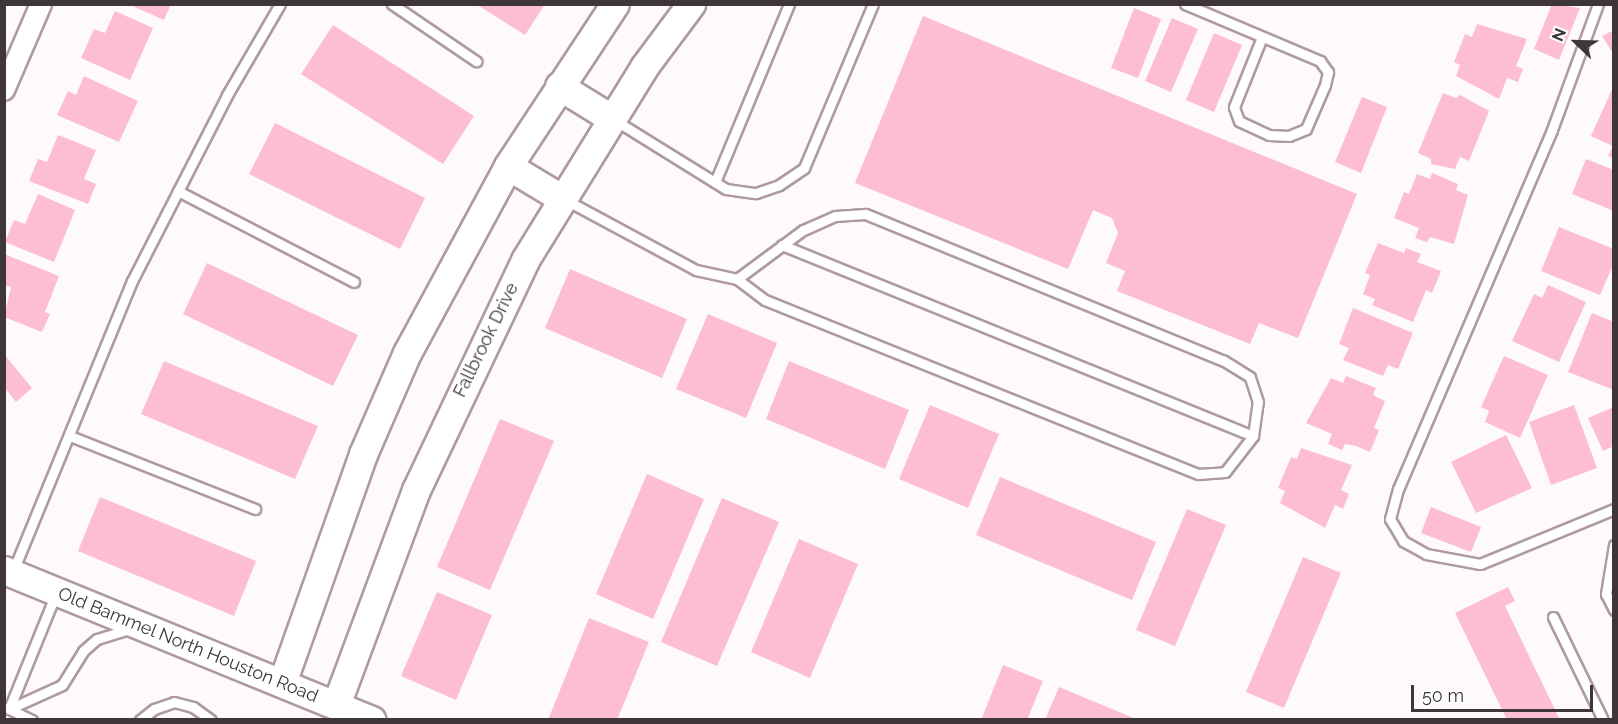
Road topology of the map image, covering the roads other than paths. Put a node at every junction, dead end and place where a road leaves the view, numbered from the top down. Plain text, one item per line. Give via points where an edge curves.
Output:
1 (40, 4) edge
2 (280, 4) edge
3 (392, 4) edge
4 (615, 4) edge
5 (691, 4) edge
6 (789, 4) edge
7 (873, 4) edge
8 (1185, 4) edge
9 (1598, 4) edge
10 (1262, 37) junction
11 (476, 61) dead end
12 (559, 86) junction
13 (4, 90) edge
14 (611, 118) junction
15 (508, 166) junction
16 (715, 182) junction
17 (178, 191) junction
18 (561, 198) junction
19 (782, 245) junction
20 (737, 279) junction
21 (354, 282) dead end
22 (70, 436) junction
23 (1253, 436) junction
24 (255, 509) dead end
25 (1614, 509) edge
26 (1614, 545) edge
27 (8, 571) edge
28 (57, 591) junction
29 (1614, 610) edge
30 (1553, 617) dead end
31 (141, 626) junction
32 (282, 683) junction
33 (336, 705) junction
34 (7, 708) edge
35 (32, 720) edge
36 (140, 720) edge
37 (211, 720) edge
38 (372, 720) edge
39 (1603, 720) edge

1 - 13 street
2 - 17 lane
3 - 11 lane
4 - 12 street
5 - 14 street, Fallbrook Drive
6 - 16 lane
7 - 16 lane via 804,168 780,185 756,193 726,189
8 - 10 lane
9 - 25 lane via 1552,130 1398,489 1390,519 1403,540 1426,554 1480,564
10 - 10 lane via 1320,61 1328,72 1306,129 1289,136 1269,135 1239,121 1234,107
12 - 14 street
12 - 15 street
14 - 16 lane
14 - 18 street, Fallbrook Drive
15 - 18 street
15 - 32 street via 407,353 363,454
17 - 21 lane
17 - 22 lane via 132,281
18 - 20 lane via 696,270
18 - 33 street, Fallbrook Drive via 467,375 416,489
19 - 20 lane
19 - 23 lane
19 - 23 lane via 803,230 835,216 865,214 1224,361 1250,377 1258,402
20 - 23 lane via 765,300 1198,474 1225,472
22 - 24 lane
22 - 27 lane
26 - 29 lane via 1606,594
27 - 28 street, Old Bammel North Houston Road
28 - 31 street, Old Bammel North Houston Road
28 - 34 lane
30 - 39 lane
31 - 32 street, Old Bammel North Houston Road
31 - 34 lane via 97,639 83,651 62,685
32 - 33 street, Old Bammel North Houston Road
33 - 38 street, Old Bammel North Houston Road
34 - 35 lane
36 - 37 lane via 154,709 174,702 193,707

